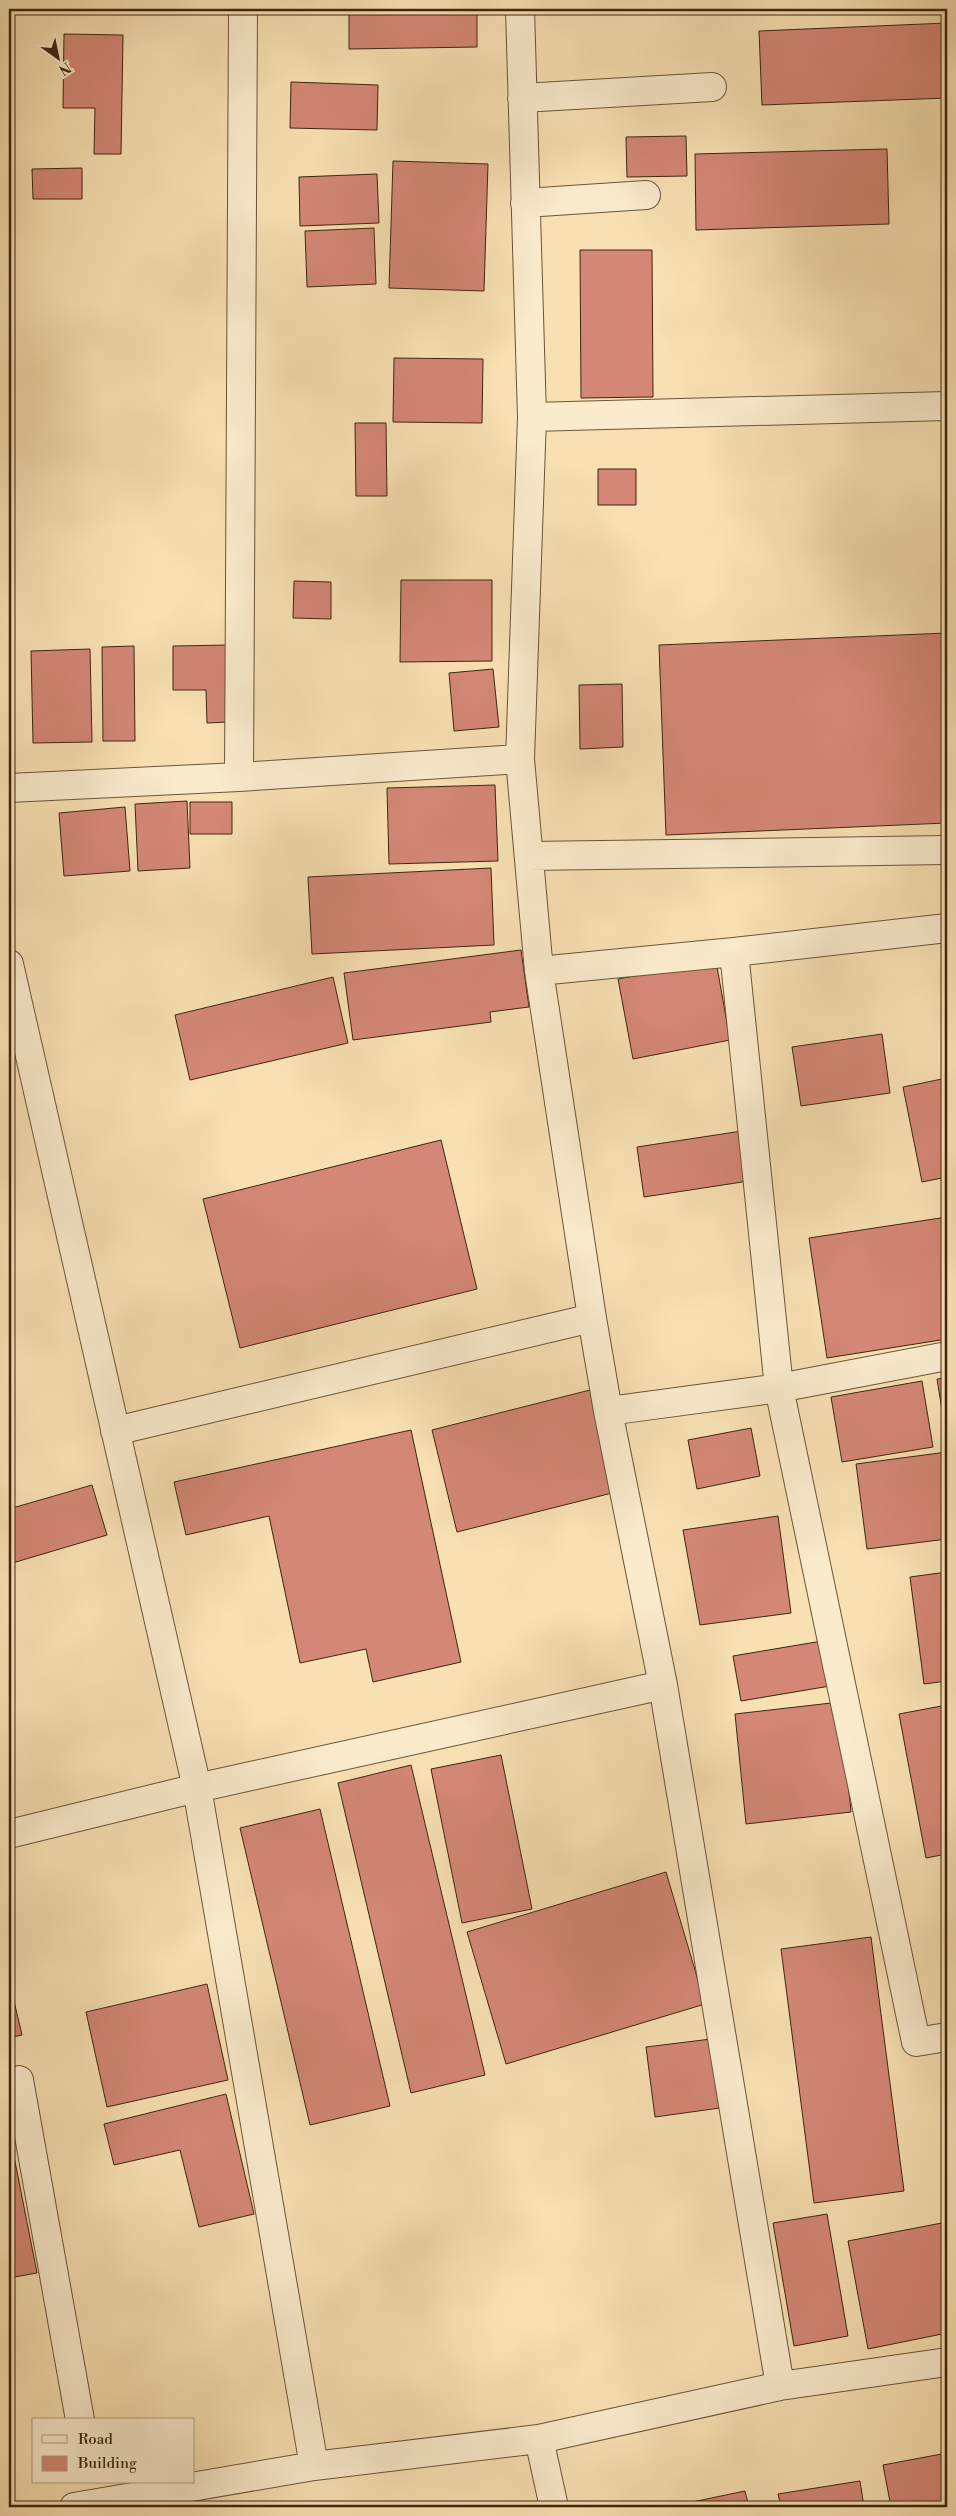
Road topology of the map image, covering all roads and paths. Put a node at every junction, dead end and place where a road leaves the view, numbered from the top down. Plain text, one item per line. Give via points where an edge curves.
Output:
1 (244, 9) edge
2 (520, 9) edge
3 (712, 87) dead end
4 (522, 98) junction
5 (646, 195) dead end
6 (525, 204) junction
7 (947, 406) edge
8 (532, 417) junction
9 (520, 759) junction
10 (239, 777) junction
11 (9, 788) edge
12 (947, 850) edge
13 (529, 856) junction
14 (947, 928) edge
15 (734, 952) junction
16 (9, 964) edge
17 (539, 971) junction
18 (16, 1027) edge
19 (592, 1318) junction
20 (947, 1356) edge
21 (779, 1388) junction
22 (608, 1411) junction
23 (115, 1432) junction
24 (664, 1685) junction
25 (198, 1788) junction
26 (9, 1834) edge
27 (947, 2037) edge
28 (19, 2080) dead end
29 (947, 2362) edge
30 (780, 2386) junction
31 (80, 2418) edge
32 (539, 2438) junction
33 (314, 2466) junction
34 (195, 2483) edge
35 (186, 2484) edge
36 (87, 2498) edge
37 (554, 2507) edge

1 - 10 street
2 - 4 street
3 - 4 street
4 - 6 street
5 - 6 street
6 - 8 street
7 - 8 street
8 - 9 street
9 - 10 street
9 - 13 street
10 - 11 street
12 - 13 street
13 - 17 street
14 - 15 street
15 - 17 street
15 - 21 street
16 - 18 street
17 - 19 street
18 - 23 street
19 - 22 street
19 - 23 street
20 - 21 street
21 - 22 street
21 - 27 street via 916,2042
22 - 24 street
23 - 25 street
24 - 25 street
24 - 30 street
25 - 26 street
25 - 33 street
28 - 31 street
29 - 30 street
30 - 32 street
32 - 33 street
32 - 37 street
33 - 34 street
35 - 36 street

